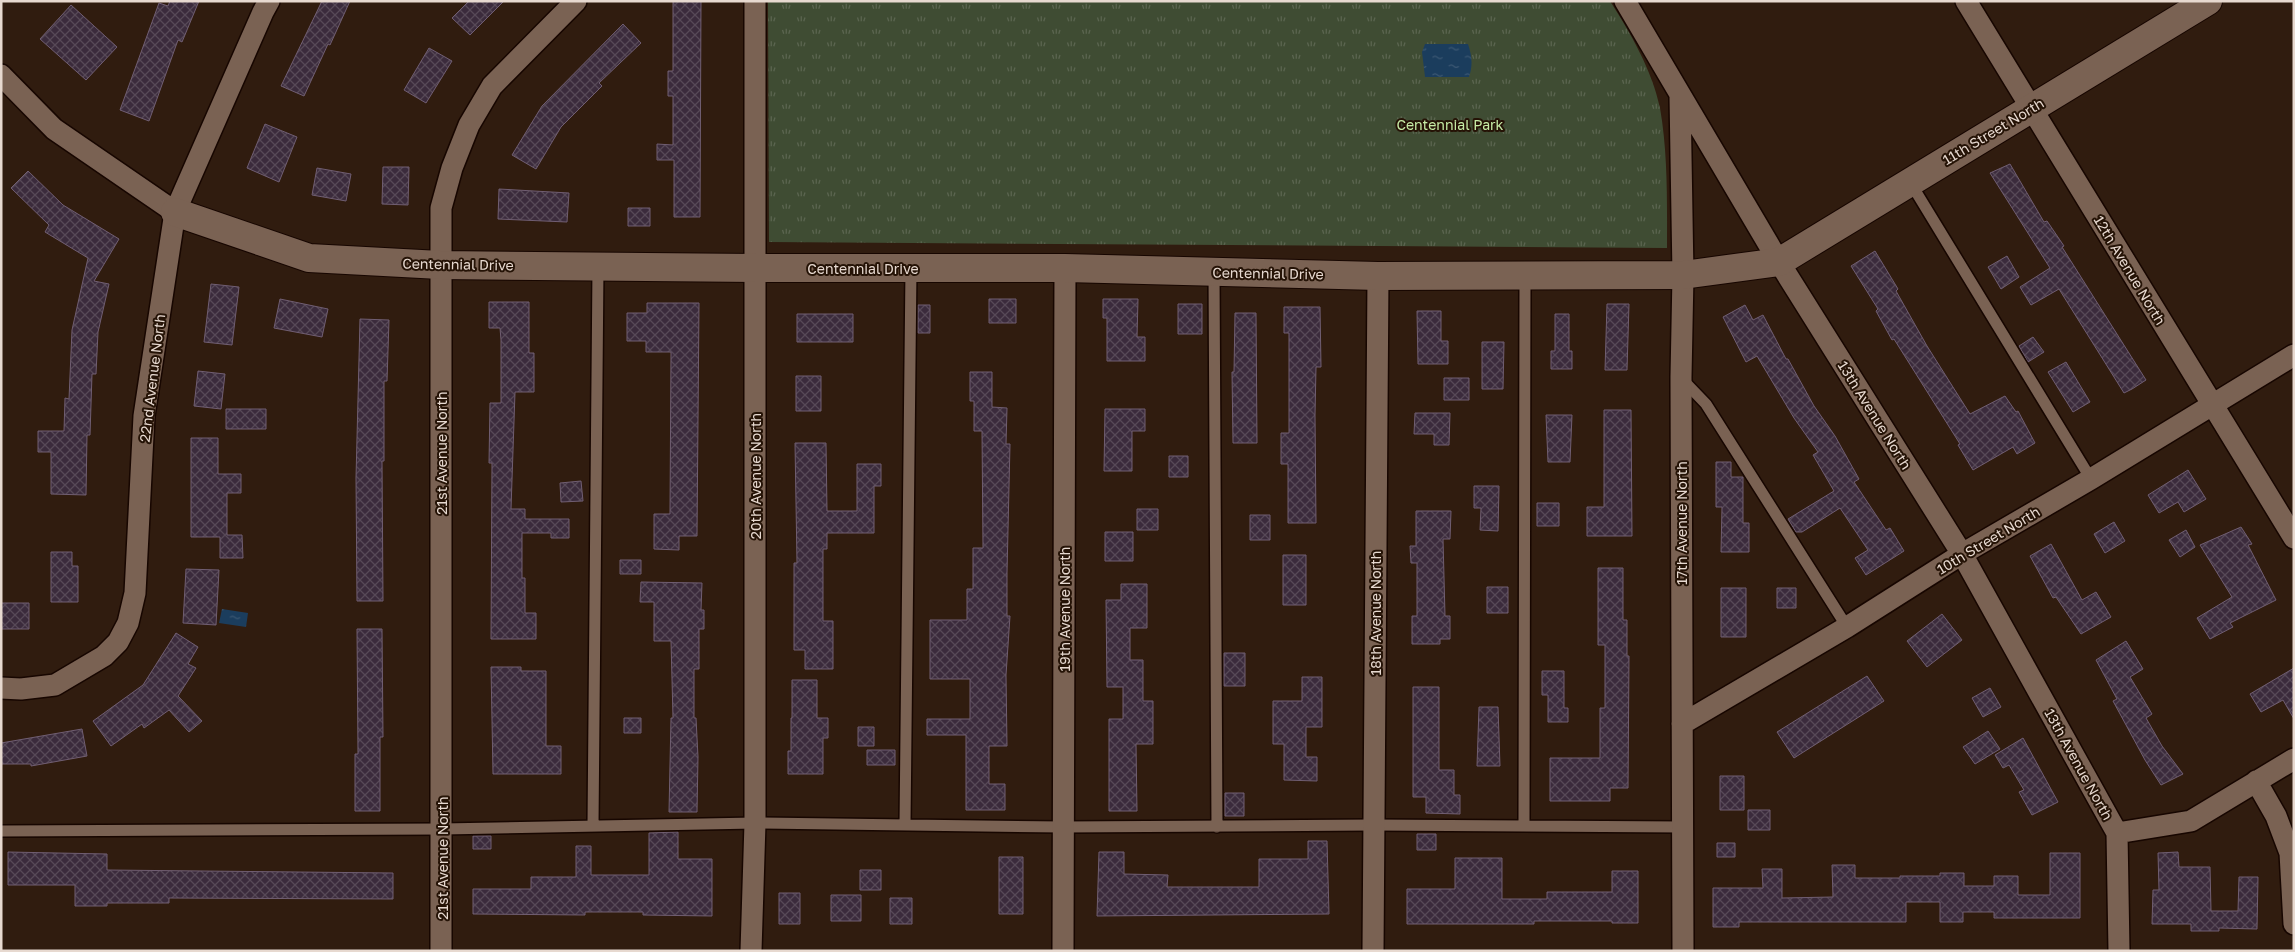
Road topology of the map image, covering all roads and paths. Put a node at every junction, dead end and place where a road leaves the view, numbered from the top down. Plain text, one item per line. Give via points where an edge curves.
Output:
1 (269, 1) edge
2 (576, 1) edge
3 (755, 1) edge
4 (1625, 1) edge
5 (1966, 1) edge
6 (2208, 1) edge
7 (1, 75) edge
8 (1680, 95) junction
9 (2031, 108) junction
10 (1910, 182) junction
11 (175, 212) junction
12 (1779, 262) junction
13 (440, 265) junction
14 (598, 267) junction
15 (756, 268) junction
16 (911, 268) junction
17 (1065, 268) junction
18 (1214, 272) junction
19 (1378, 276) junction
20 (1525, 276) junction
21 (1683, 276) junction
22 (2294, 355) edge
23 (1681, 377) junction
24 (2213, 405) junction
25 (2091, 479) junction
26 (2294, 538) edge
27 (1962, 554) junction
28 (1847, 627) junction
29 (1, 688) edge
30 (1682, 724) junction
31 (2294, 759) edge
32 (2256, 780) junction
33 (755, 823) junction
34 (905, 825) junction
35 (1374, 825) junction
36 (593, 826) junction
37 (1217, 826) junction
38 (1524, 826) junction
39 (1684, 826) junction
40 (1063, 828) junction
41 (442, 829) junction
42 (1, 831) edge
43 (2117, 833) junction
44 (2294, 924) edge
45 (441, 951) edge
46 (751, 951) edge
47 (1063, 951) edge
48 (1372, 951) edge
49 (1684, 951) edge
50 (2118, 951) edge

1 - 11 street, 22nd Avenue North
2 - 13 street, 21st Avenue North via 492,86 469,125 441,208
3 - 15 street, 20th Avenue North
4 - 8 street, 13th Avenue North
5 - 9 street, 12th Avenue North
6 - 9 street, 11th Street North
7 - 11 street, Centennial Drive via 54,129
8 - 12 street, 13th Avenue North
8 - 21 street, 17th Avenue North
9 - 10 street, 11th Street North
9 - 24 street, 12th Avenue North
10 - 12 street, 11th Street North
10 - 25 lane
11 - 13 street, Centennial Drive via 309,258
11 - 29 street, 22nd Avenue North via 144,416 136,584 128,623 118,642 104,656 55,685
12 - 21 street, Centennial Drive
12 - 27 street, 13th Avenue North
13 - 14 street, Centennial Drive
13 - 41 street, 21st Avenue North
14 - 15 street, Centennial Drive
14 - 36 lane
15 - 16 street, Centennial Drive
15 - 33 street, 20th Avenue North
16 - 17 street, Centennial Drive
16 - 34 lane
17 - 18 street, Centennial Drive
17 - 40 street, 19th Avenue North
18 - 19 street, Centennial Drive
18 - 37 lane
19 - 20 street, Centennial Drive
19 - 35 street, 18th Avenue North
20 - 21 street, Centennial Drive
20 - 38 lane
21 - 23 street, 17th Avenue North
22 - 24 street, 10th Street North
23 - 28 lane via 1706,404
23 - 30 street, 17th Avenue North
24 - 25 street, 10th Street North
24 - 26 street, 12th Avenue North
25 - 27 street, 10th Street North
27 - 28 street, 10th Street North
27 - 43 street, 13th Avenue North
28 - 30 street, 10th Street North
30 - 39 street, 17th Avenue North
31 - 32 street
32 - 43 street via 2191,821
32 - 44 street via 2276,816 2290,853
33 - 34 lane
33 - 36 lane
33 - 46 street, 20th Avenue North
34 - 40 lane
35 - 37 lane
35 - 38 lane
35 - 48 street, 18th Avenue North
36 - 41 lane
37 - 40 lane
38 - 39 lane
39 - 49 street, 17th Avenue North
40 - 47 street, 19th Avenue North
41 - 42 lane
41 - 45 street, 21st Avenue North
43 - 50 street

